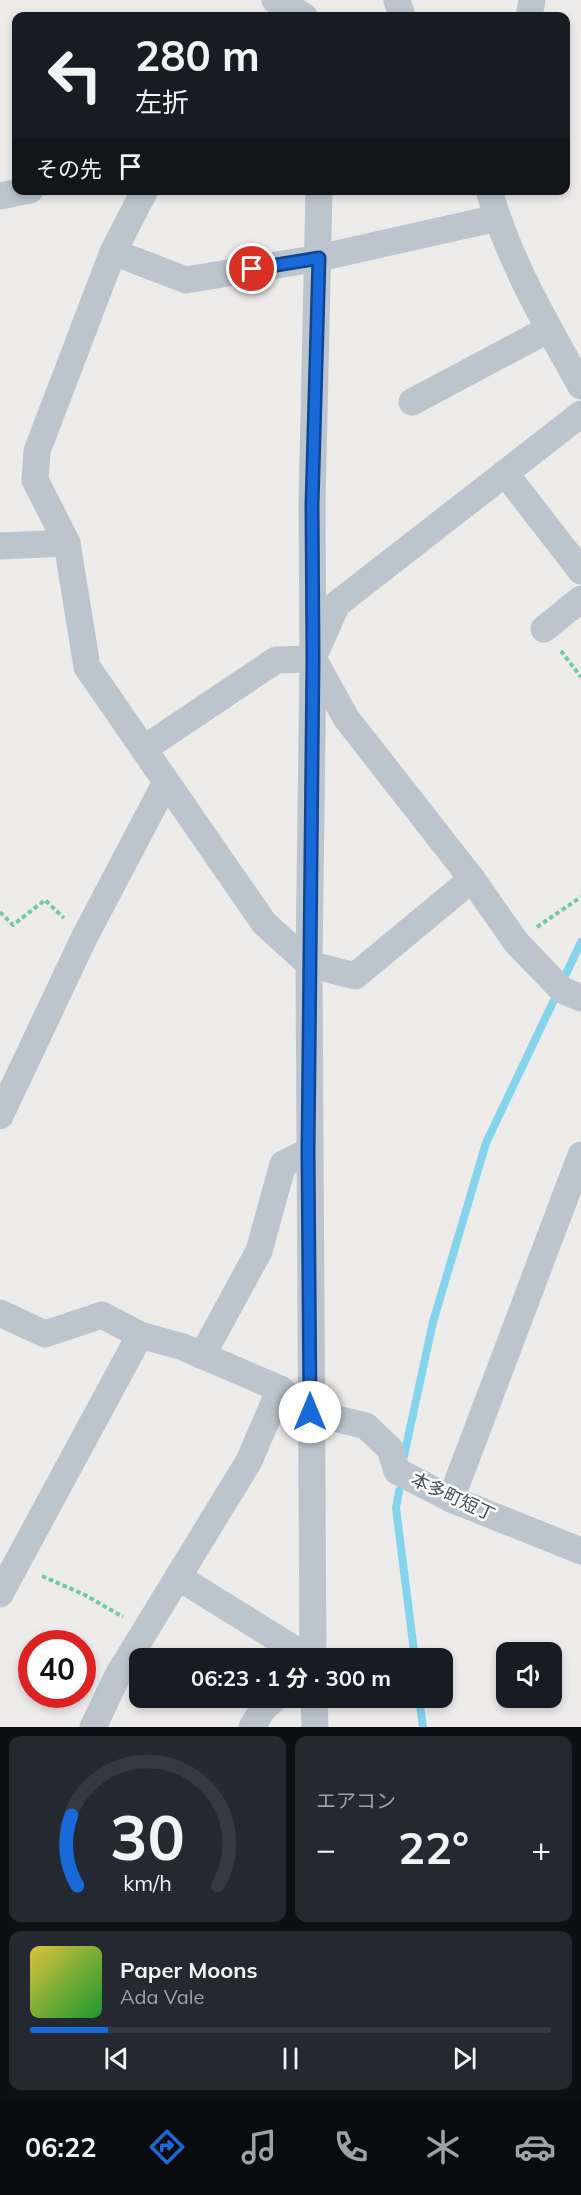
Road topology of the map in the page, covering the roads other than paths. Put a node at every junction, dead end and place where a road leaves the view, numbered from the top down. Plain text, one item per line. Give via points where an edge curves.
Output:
1 (275, 0) edge
2 (297, 12) edge
3 (142, 195) edge
4 (319, 195) edge
5 (490, 195) edge
6 (497, 218) junction
7 (113, 252) junction
8 (319, 258) junction
9 (549, 329) junction
10 (581, 386) edge
11 (411, 402) dead end
12 (581, 414) edge
13 (505, 473) junction
14 (67, 543) junction
15 (0, 546) edge
16 (581, 571) edge
17 (581, 599) edge
18 (544, 629) road end
19 (313, 658) junction
20 (146, 748) junction
21 (166, 782) junction
22 (471, 879) junction
23 (309, 964) junction
24 (581, 998) edge
25 (0, 1116) edge
26 (308, 1152) junction
27 (581, 1155) edge
28 (0, 1313) edge
29 (140, 1335) junction
30 (202, 1356) junction
31 (280, 1389) junction
32 (310, 1412) junction
33 (451, 1499) junction
34 (581, 1551) edge
35 (178, 1577) junction
36 (0, 1594) edge
37 (294, 1648) edge
38 (312, 1648) edge
39 (264, 1708) edge
40 (314, 1708) edge
41 (93, 1727) edge
42 (252, 1727) edge
43 (315, 1727) edge

1 - 2 street
3 - 7 street
4 - 8 street
5 - 6 street
6 - 8 street
6 - 9 street
7 - 8 street via 186,280
7 - 14 street via 37,451 35,480
8 - 19 street via 312,504
9 - 10 street
9 - 11 street
12 - 13 street
13 - 16 street
13 - 19 street via 337,604
14 - 15 street
14 - 20 street via 87,667
17 - 18 street
19 - 20 street via 276,660
19 - 22 street via 346,718
19 - 23 street
20 - 21 street
21 - 23 street via 264,923
21 - 25 street via 84,938
22 - 23 street via 355,976
22 - 24 street via 516,942 562,990
23 - 26 street
26 - 30 street via 283,1164 259,1251
26 - 32 street
27 - 33 street
28 - 29 street via 45,1334 102,1315
29 - 30 street
29 - 36 street
30 - 31 street
31 - 32 street
31 - 35 street via 249,1461
32 - 33 street, 本多町短丁 via 366,1426 390,1449 397,1471
32 - 38 street
33 - 34 street, 本多町短丁
35 - 37 street
35 - 41 street via 118,1675
39 - 42 street
40 - 43 street

